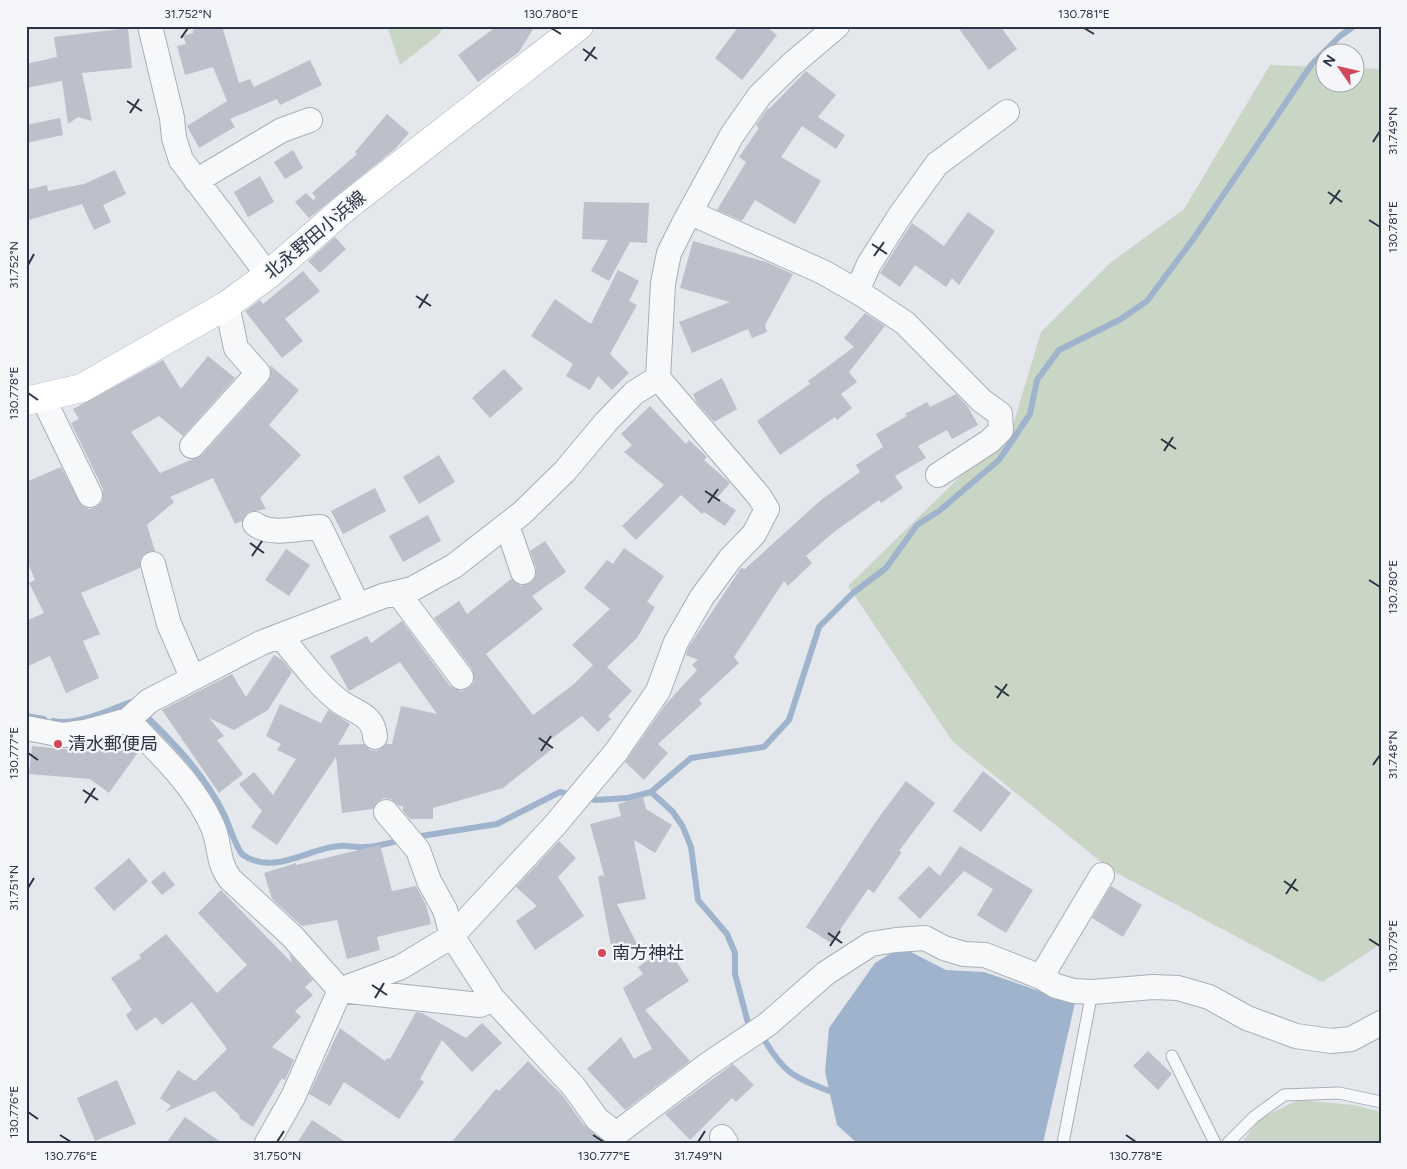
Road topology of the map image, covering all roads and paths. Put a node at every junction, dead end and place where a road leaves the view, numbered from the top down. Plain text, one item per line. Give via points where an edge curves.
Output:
1 (150, 26) edge
2 (579, 26) edge
3 (837, 26) edge
4 (1007, 112) dead end
5 (310, 120) dead end
6 (196, 181) junction
7 (691, 213) junction
8 (268, 275) junction
9 (857, 291) junction
10 (227, 305) junction
11 (658, 378) junction
12 (35, 399) edge
13 (192, 446) dead end
14 (938, 475) dead end
15 (90, 495) dead end
16 (256, 524) dead end
17 (506, 525) junction
18 (153, 564) dead end
19 (523, 572) dead end
20 (398, 593) junction
21 (358, 606) junction
22 (282, 637) junction
23 (192, 677) junction
24 (461, 677) dead end
25 (128, 720) junction
26 (26, 728) edge
27 (375, 737) dead end
28 (386, 812) dead end
29 (1102, 875) dead end
30 (452, 936) junction
31 (1041, 977) junction
32 (340, 990) junction
33 (1092, 992) junction
34 (493, 999) junction
35 (1381, 1023) edge
36 (1172, 1056) dead end
37 (1381, 1102) edge
38 (621, 1138) edge
39 (267, 1143) edge
40 (1063, 1143) edge
41 (1215, 1143) edge
42 (1228, 1143) edge

1 - 6 street via 174,138 181,160
2 - 8 main road, 北永野田小浜線 via 346,207
3 - 7 street via 760,95 732,135
4 - 9 street via 936,164 869,264
5 - 6 street via 282,130
6 - 8 street
7 - 9 street via 808,264
7 - 11 street via 669,253 663,282
8 - 10 main road, 北永野田小浜線
9 - 14 street via 905,323 982,401 1000,414 1001,430 990,441
10 - 12 main road, 北永野田小浜線 via 82,388
10 - 13 street via 236,348 258,373
11 - 17 street via 634,394 565,471
11 - 30 street via 767,509 754,534 730,559 702,597 676,642 658,691 616,752
12 - 15 street
16 - 21 street via 260,528 284,531 320,527
17 - 19 street
17 - 20 street via 454,566
18 - 23 street via 169,624
20 - 21 street
20 - 24 street
21 - 22 street
22 - 23 street via 260,643
22 - 27 street via 320,685 371,720
23 - 25 street via 149,701
25 - 26 street via 63,735
25 - 32 street via 191,788 214,827 222,869 292,936
28 - 30 street via 412,842 445,910
29 - 31 street
30 - 32 street via 401,967
30 - 34 street
31 - 33 street via 1056,986
31 - 38 street via 985,955 964,954 944,948 925,938 872,944 826,973 768,1024 707,1065
32 - 34 street via 480,1005
32 - 39 street via 293,1097
33 - 35 street via 1178,988 1209,997 1247,1018 1296,1036 1331,1042 1351,1040
33 - 40 lane
34 - 38 street via 574,1087 597,1119
36 - 41 lane
37 - 42 lane via 1339,1093 1284,1094

